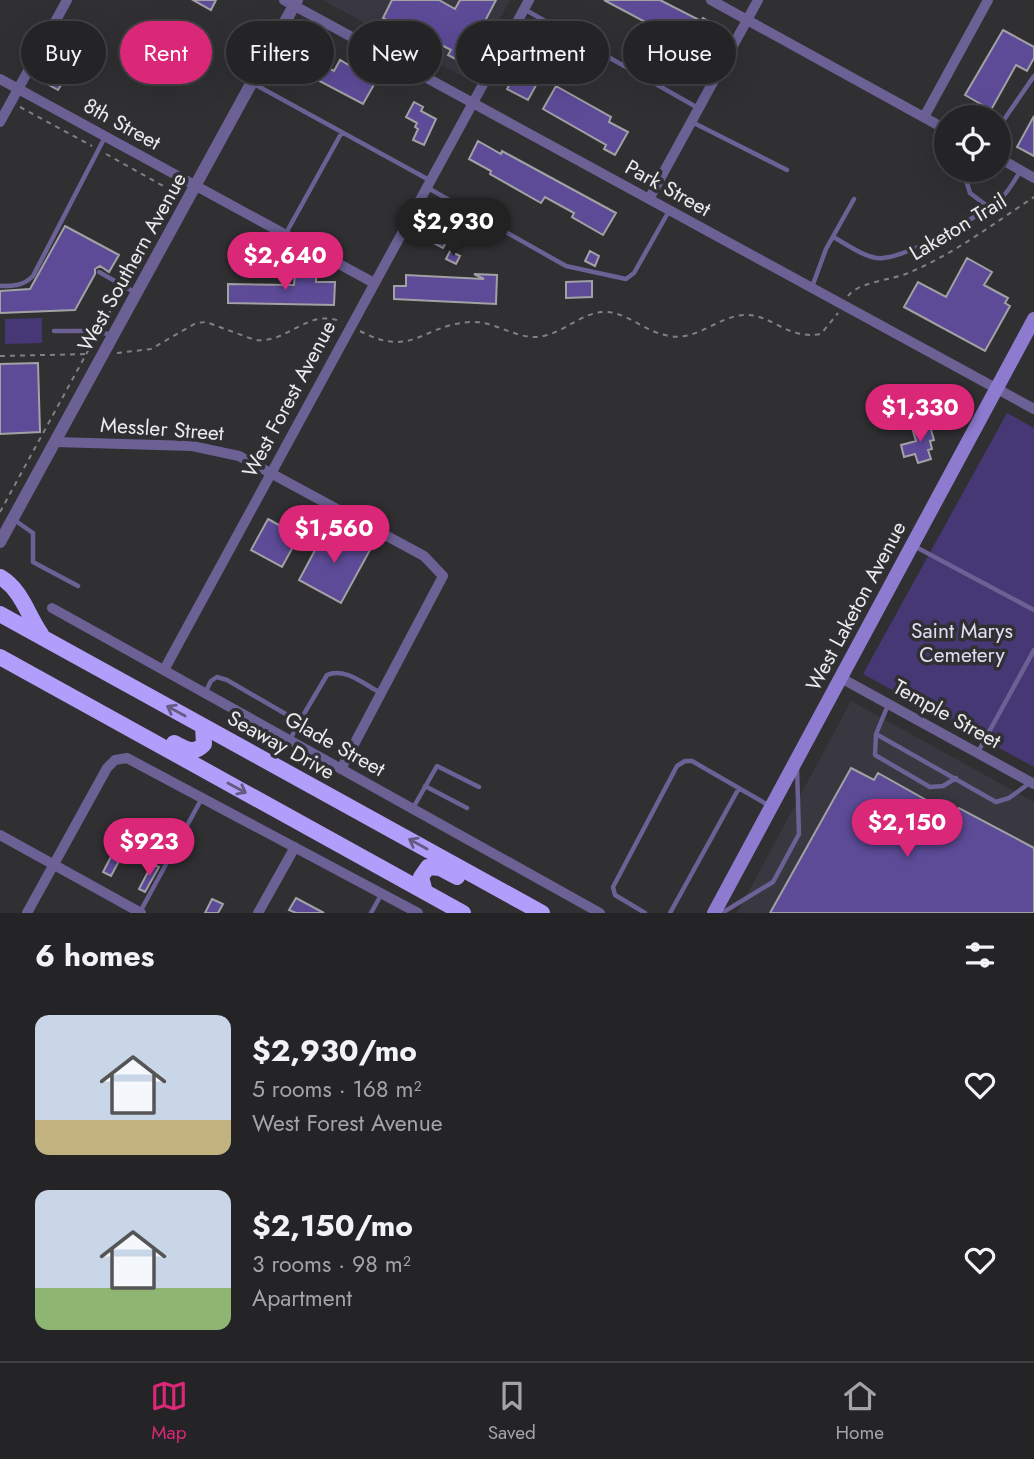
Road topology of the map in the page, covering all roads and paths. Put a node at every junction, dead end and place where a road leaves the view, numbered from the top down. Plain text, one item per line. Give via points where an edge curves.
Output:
1 (67, 0) edge
2 (711, 0) edge
3 (758, 0) edge
4 (988, 0) edge
5 (292, 2) edge
6 (526, 5) edge
7 (747, 20) junction
8 (282, 21) edge
9 (1034, 76) edge
10 (0, 79) edge
11 (250, 84) edge
12 (253, 84) edge
13 (18, 89) junction
14 (474, 103) junction
15 (699, 108) junction
16 (1011, 110) edge
17 (924, 117) junction
18 (691, 121) junction
19 (0, 122) edge
20 (934, 123) edge
21 (342, 132) junction
22 (105, 136) junction
23 (1011, 165) edge
24 (787, 170) dead end
25 (1021, 170) junction
26 (1034, 177) edge
27 (183, 179) junction
28 (966, 182) edge
29 (429, 185) junction
30 (195, 186) junction
31 (1034, 197) edge
32 (649, 199) junction
33 (854, 200) dead end
34 (987, 206) junction
35 (669, 210) junction
36 (285, 234) junction
37 (833, 237) junction
38 (99, 272) dead end
39 (374, 283) junction
40 (0, 286) edge
41 (124, 287) junction
42 (812, 288) junction
43 (136, 294) junction
44 (842, 306) junction
45 (1034, 319) edge
46 (350, 326) junction
47 (54, 331) dead end
48 (99, 331) junction
49 (113, 336) junction
50 (104, 353) junction
51 (87, 354) junction
52 (0, 356) edge
53 (996, 388) junction
54 (1034, 409) edge
55 (55, 442) junction
56 (272, 473) junction
57 (0, 512) edge
58 (12, 519) junction
59 (0, 542) edge
60 (914, 546) junction
61 (0, 577) edge
62 (78, 586) dead end
63 (52, 608) dead end
64 (1034, 610) edge
65 (0, 614) edge
66 (42, 636) junction
67 (0, 648) edge
68 (1034, 650) edge
69 (0, 657) edge
70 (164, 670) junction
71 (841, 678) junction
72 (205, 693) junction
73 (381, 693) junction
74 (888, 704) junction
75 (298, 724) junction
76 (203, 726) junction
77 (876, 734) junction
78 (289, 741) junction
79 (977, 753) junction
80 (797, 760) junction
81 (341, 769) junction
82 (956, 778) junction
83 (1032, 783) edge
84 (425, 786) junction
85 (479, 787) dead end
86 (739, 788) junction
87 (202, 797) junction
88 (772, 807) junction
89 (467, 808) dead end
90 (412, 809) junction
91 (0, 835) edge
92 (295, 847) junction
93 (54, 865) junction
94 (425, 892) junction
95 (382, 894) junction
96 (27, 913) edge
97 (141, 913) edge
98 (258, 913) edge
99 (371, 913) edge
100 (418, 913) edge
101 (463, 913) edge
102 (522, 913) edge
103 (542, 913) edge
104 (600, 913) edge
105 (645, 913) edge
106 (670, 913) edge
107 (714, 913) edge
108 (722, 913) edge

1 - 13 street
2 - 7 street
3 - 7 street
4 - 17 street
5 - 8 street, West Southern Avenue
5 - 14 street, Park Street
6 - 14 street, West Forest Avenue
6 - 15 lane
7 - 15 street
7 - 17 street
9 - 16 lane
10 - 13 street, 8th Street
11 - 30 street, West Southern Avenue
12 - 21 lane
13 - 19 street
13 - 22 street, 8th Street
14 - 29 street, West Forest Avenue
14 - 32 street, Park Street
15 - 18 street
17 - 20 street
18 - 24 lane
18 - 32 street
21 - 29 lane
21 - 36 lane
22 - 27 street, 8th Street
22 - 40 lane via 33,276 19,286
23 - 25 street
25 - 26 street
25 - 34 lane via 1005,194
27 - 30 street, 8th Street
27 - 41 path
28 - 34 lane via 970,194
29 - 35 lane via 566,266 626,279 634,273
29 - 39 street, West Forest Avenue
30 - 36 street, 8th Street
30 - 43 street, West Southern Avenue
31 - 44 path, Laketon Trail via 924,267 852,291
32 - 35 street, Park Street
33 - 37 lane
34 - 37 lane via 929,242 884,258
35 - 42 street, Park Street
36 - 39 street, 8th Street
37 - 42 lane
38 - 41 lane
39 - 46 street, West Forest Avenue
41 - 43 lane
41 - 48 path
42 - 44 street, Park Street
43 - 49 street, West Southern Avenue
44 - 46 path, Laketon Trail via 821,334 810,336 747,314 697,333 672,337 609,312 582,317 548,335 534,337 481,321 452,324 410,342 395,343 376,340
44 - 53 street, Park Street
45 - 53 main road, West Laketon Avenue
46 - 50 path, Laketon Trail via 318,318 263,341 205,321 151,348
46 - 56 street, West Forest Avenue
47 - 48 lane
48 - 49 lane
48 - 51 path
49 - 50 street, West Southern Avenue
50 - 51 path, Laketon Trail
50 - 55 street, West Southern Avenue
51 - 52 path, Laketon Trail
51 - 57 path
53 - 54 street, Park Street
53 - 60 main road, West Laketon Avenue
55 - 56 street, Messler Street via 192,446 239,456
55 - 58 street, West Southern Avenue
56 - 70 street, West Forest Avenue
56 - 73 street, Messler Street via 424,556 443,576
58 - 59 street, West Southern Avenue
58 - 62 lane via 33,533 33,562
60 - 64 lane
60 - 71 main road, West Laketon Avenue
61 - 66 highway via 20,595
63 - 70 street, Glade Street
65 - 66 highway, Seaway Drive
76 -> 66 highway, Seaway Drive
67 - 76 highway via 191,752 204,744
68 - 79 lane
69 -> 94 highway
70 - 72 street, Glade Street
71 - 74 street, Temple Street
71 - 80 main road, West Laketon Avenue
72 - 75 lane via 217,677
72 - 78 street, Glade Street
73 - 75 lane via 334,672 327,675
73 - 81 street
74 - 77 lane
74 - 79 street, Temple Street
75 - 78 lane
103 -> 76 highway, Seaway Drive
77 - 82 lane
77 - 82 lane via 876,755 930,787
78 - 81 street, Glade Street
79 - 83 street, Temple Street
80 - 88 main road, West Laketon Avenue
80 - 108 lane via 799,834 773,882
81 - 90 street, Glade Street
82 - 83 lane via 1001,803
84 - 85 lane via 437,766
84 - 89 lane
84 - 90 lane
86 - 88 lane
86 - 105 lane via 692,761 677,766 613,887 615,895
86 - 106 lane
87 - 92 street
87 - 93 street via 132,760 115,760
87 - 97 lane
88 - 107 main road, West Laketon Avenue
90 - 104 street, Glade Street
91 - 93 street
92 - 95 street
92 - 98 street
93 - 96 street
93 - 97 street
94 - 101 highway
94 - 102 highway via 422,874 428,867 436,867
95 - 99 lane
95 - 100 street

